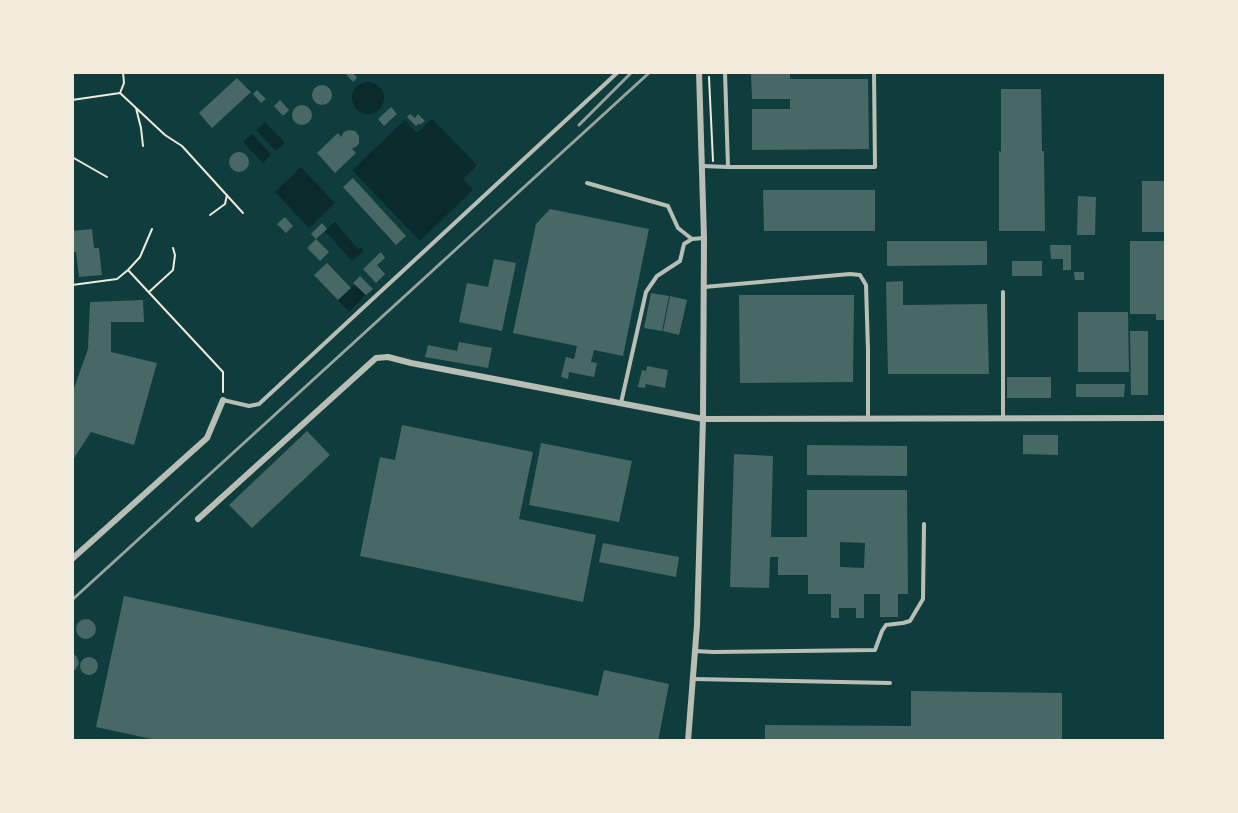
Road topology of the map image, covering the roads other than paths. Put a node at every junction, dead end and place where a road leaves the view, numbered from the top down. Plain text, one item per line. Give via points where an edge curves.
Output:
1 (618, 72) edge
2 (699, 72) edge
3 (725, 72) edge
4 (874, 72) edge
5 (702, 166) junction
6 (728, 168) junction
7 (587, 183) dead end
8 (704, 238) junction
9 (692, 239) junction
10 (704, 287) junction
11 (1003, 292) dead end
12 (223, 400) joint
13 (620, 403) junction
14 (1003, 418) junction
15 (1166, 418) edge
16 (703, 419) junction
17 (868, 419) junction
18 (198, 519) dead end
19 (924, 525) dead end
20 (72, 559) edge
21 (695, 651) junction
22 (693, 679) junction
23 (890, 683) dead end
24 (688, 741) edge

1 - 12 lane via 259,404 249,406
2 - 5 street
3 - 6 lane
4 - 6 lane via 875,167
5 - 6 lane
5 - 8 street
7 - 9 lane via 668,206 678,228
8 - 9 lane
8 - 10 street
9 - 13 lane via 684,244 680,261 657,276 646,292
10 - 16 street
10 - 17 lane via 860,275 866,285
11 - 14 lane
12 - 20 street via 207,438
13 - 16 street
13 - 18 street via 388,357 376,358
14 - 15 street
14 - 17 street
16 - 17 street
16 - 21 street
19 - 21 lane via 923,599 910,621 886,625 875,650
21 - 22 street
22 - 23 lane
22 - 24 street

